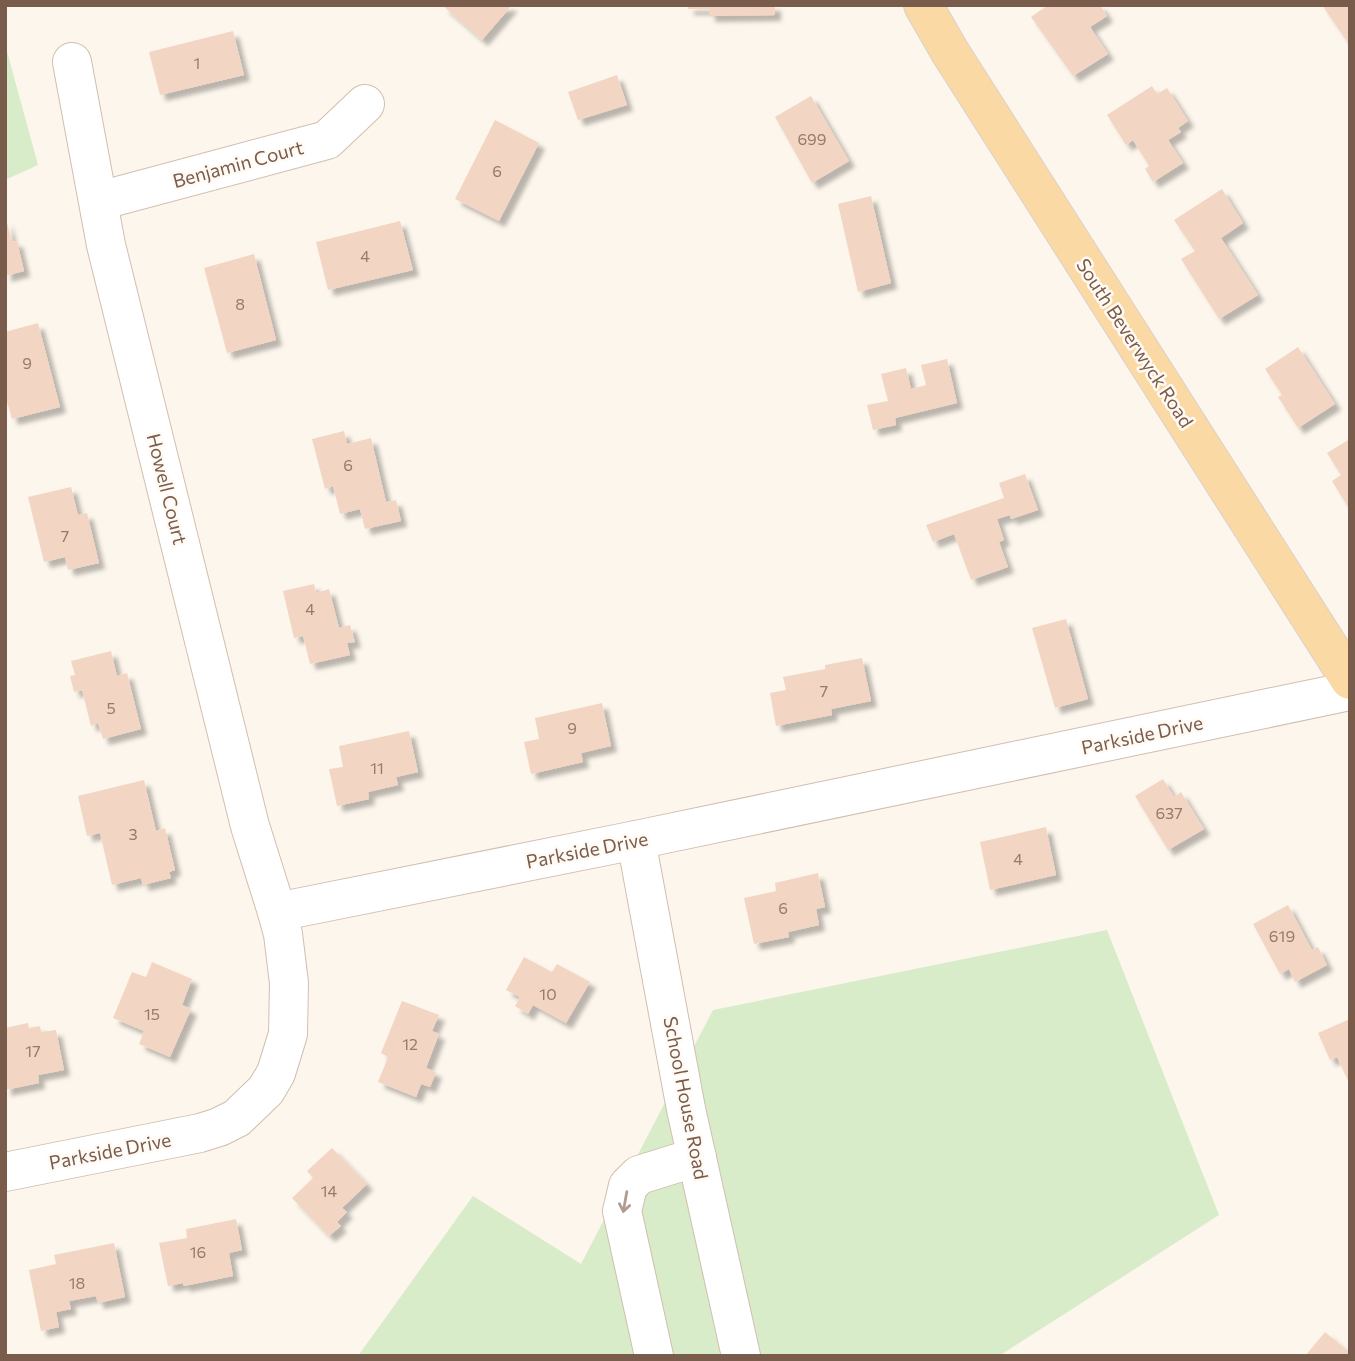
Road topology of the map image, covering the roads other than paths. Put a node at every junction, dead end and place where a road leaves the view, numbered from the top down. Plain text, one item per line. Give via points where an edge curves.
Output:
1 (923, 5) edge
2 (72, 62) dead end
3 (365, 104) dead end
4 (99, 201) junction
5 (1348, 675) edge
6 (636, 840) junction
7 (277, 912) junction
8 (697, 1157) junction
9 (5, 1172) edge
10 (654, 1356) edge
11 (741, 1356) edge

1 - 5 main road, South Beverwyck Road
2 - 4 street, Howell Court
3 - 4 street, Benjamin Court via 327,141
4 - 7 street, Howell Court via 106,245 250,826
5 - 6 street, Parkside Drive
6 - 7 street, Parkside Drive
6 - 8 street, School House Road
7 - 9 street, Parkside Drive via 289,983 288,1034 266,1090 237,1118 200,1133
8 -> 10 street via 639,1175 628,1186 622,1211
8 - 11 street, School House Road

